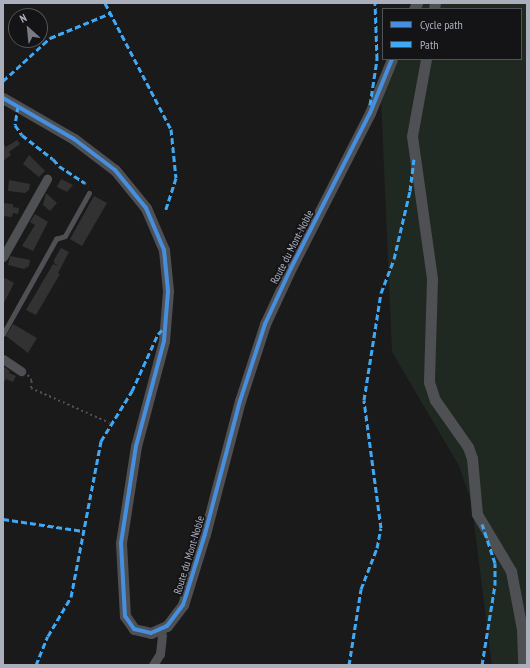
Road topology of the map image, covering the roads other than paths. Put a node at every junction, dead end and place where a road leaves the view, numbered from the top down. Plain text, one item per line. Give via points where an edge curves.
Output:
1 (392, 60) edge
2 (426, 60) edge
3 (3, 98) edge
4 (47, 179) dead end
5 (89, 193) dead end
6 (3, 257) edge
7 (3, 334) edge
8 (3, 359) edge
9 (21, 371) road end
10 (162, 635) dead end
11 (153, 665) edge
12 (523, 665) edge

1 - 3 street, Route du Mont-Noble via 370,113 265,324 240,401 183,605 167,626 151,633 134,629 125,616 121,543 136,446 164,340 168,291 164,250 146,208 115,170 74,139
2 - 12 street via 412,136 432,279 429,382 434,400 468,447 472,458 477,514 512,572 522,629
4 - 6 street
5 - 7 lane via 65,236 56,239
8 - 9 street
10 - 11 street via 160,654

